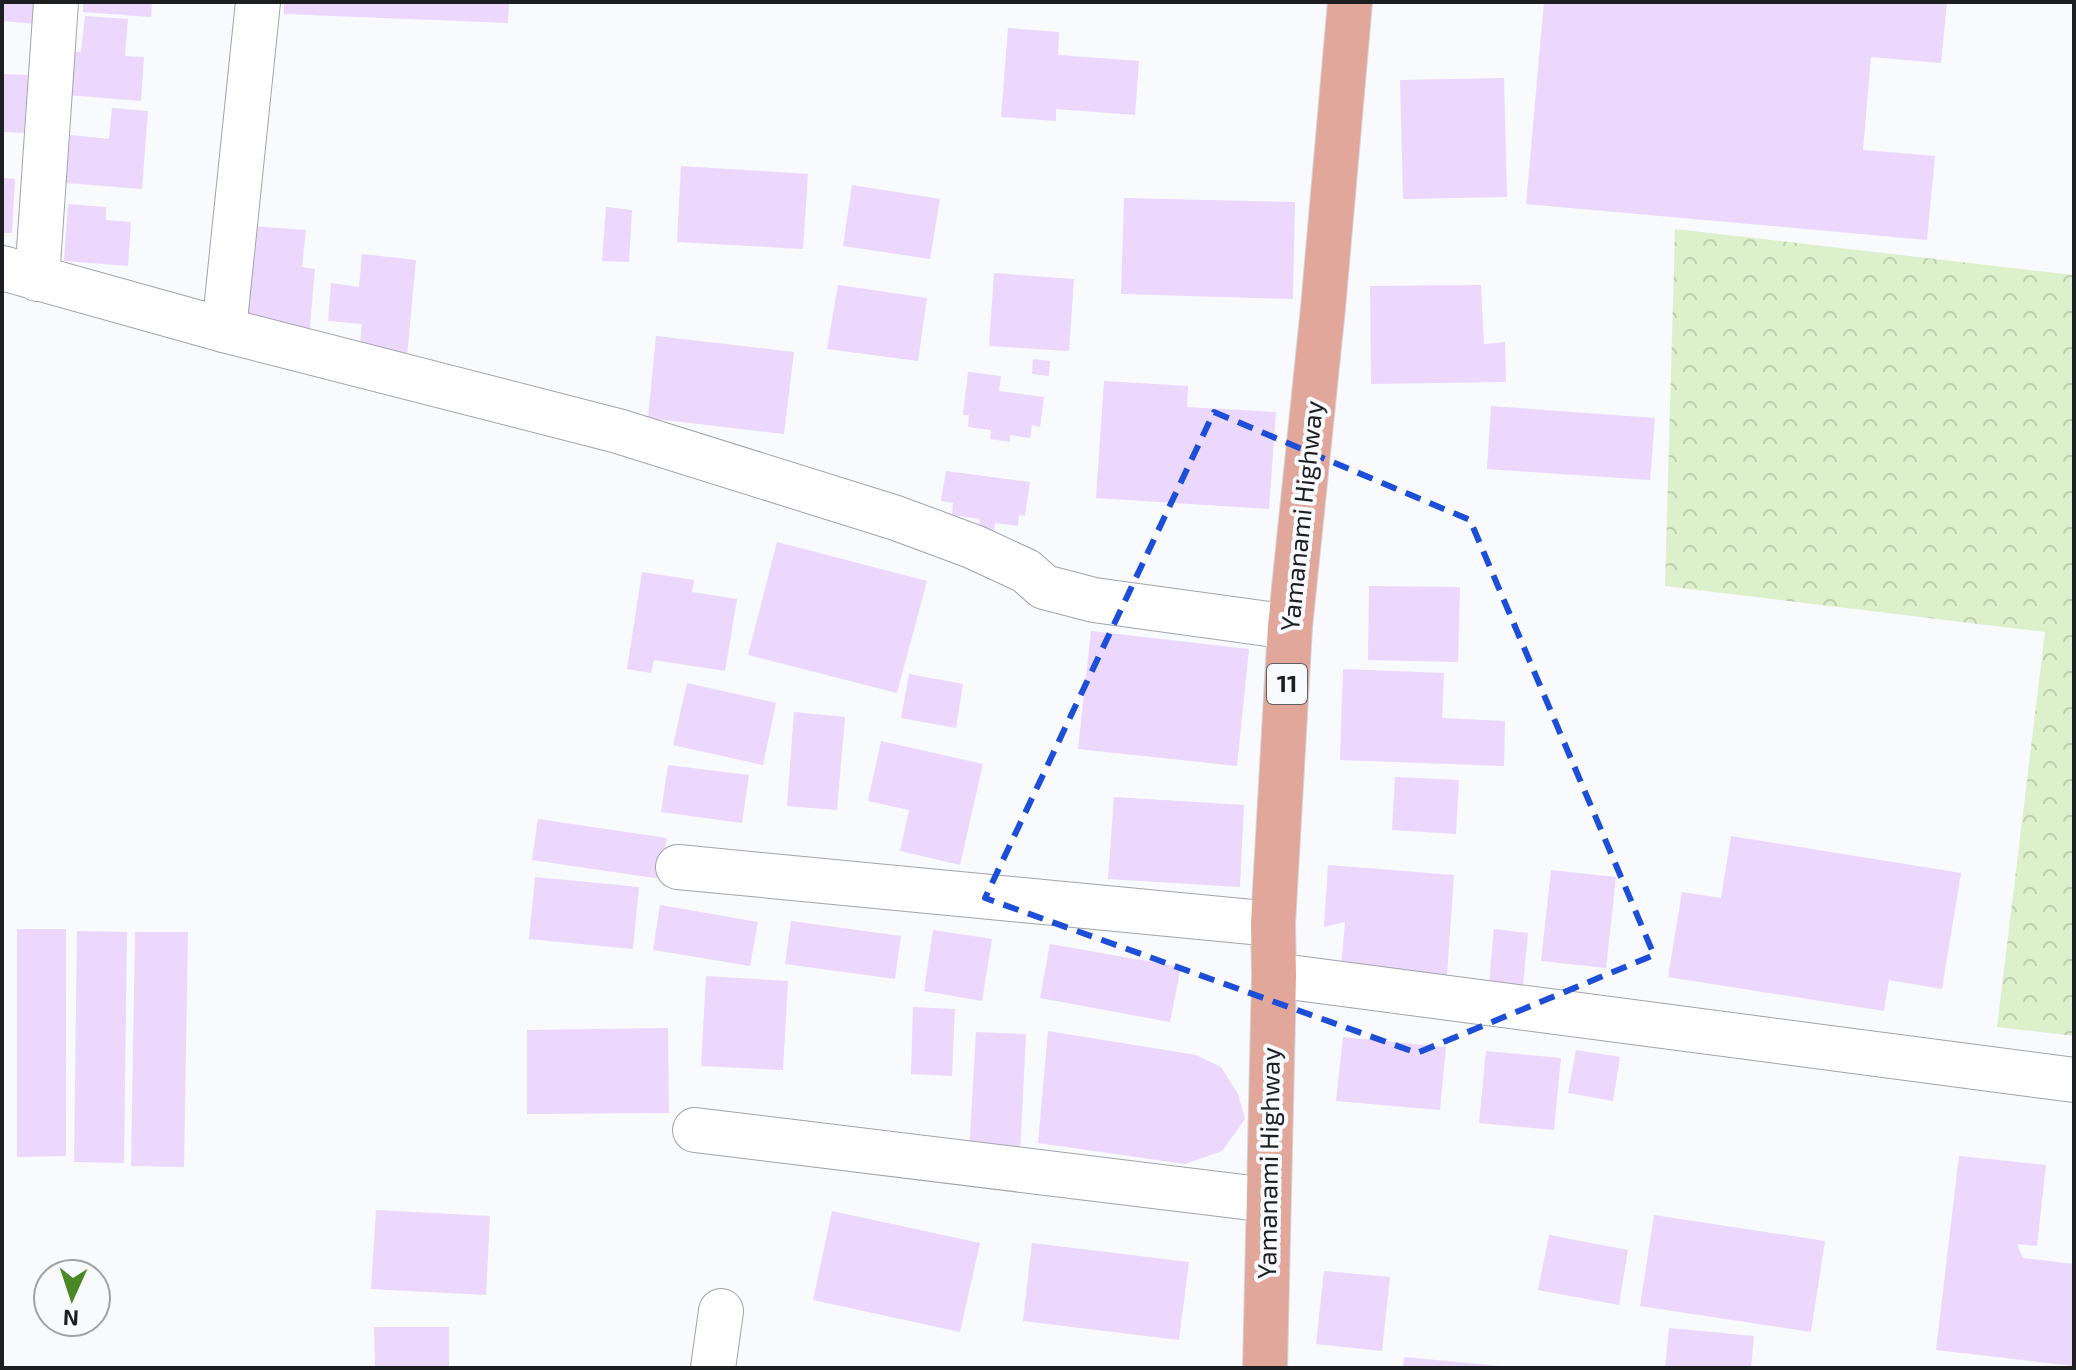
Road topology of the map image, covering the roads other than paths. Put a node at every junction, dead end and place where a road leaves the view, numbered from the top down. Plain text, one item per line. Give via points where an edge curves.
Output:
1 (56, 2) edge
2 (258, 2) edge
3 (1350, 2) edge
4 (20, 274) edge
5 (224, 330) junction
6 (1290, 627) junction
7 (678, 867) dead end
8 (1273, 924) junction
9 (1274, 975) junction
10 (2074, 1080) edge
11 (695, 1130) dead end
12 (1268, 1200) junction
13 (721, 1311) dead end
14 (713, 1368) edge
15 (1265, 1368) edge

1 - 4 street
2 - 5 street
3 - 6 main road, Yamanami Highway / 11
4 - 5 street
5 - 6 street via 618,431 896,518 1026,571 1044,587 1094,600
6 - 8 main road, Yamanami Highway / 11
7 - 8 street
8 - 9 main road, Yamanami Highway / 11
9 - 10 street
9 - 12 main road, Yamanami Highway / 11
11 - 12 street
12 - 15 main road, Yamanami Highway / 11
13 - 14 street

